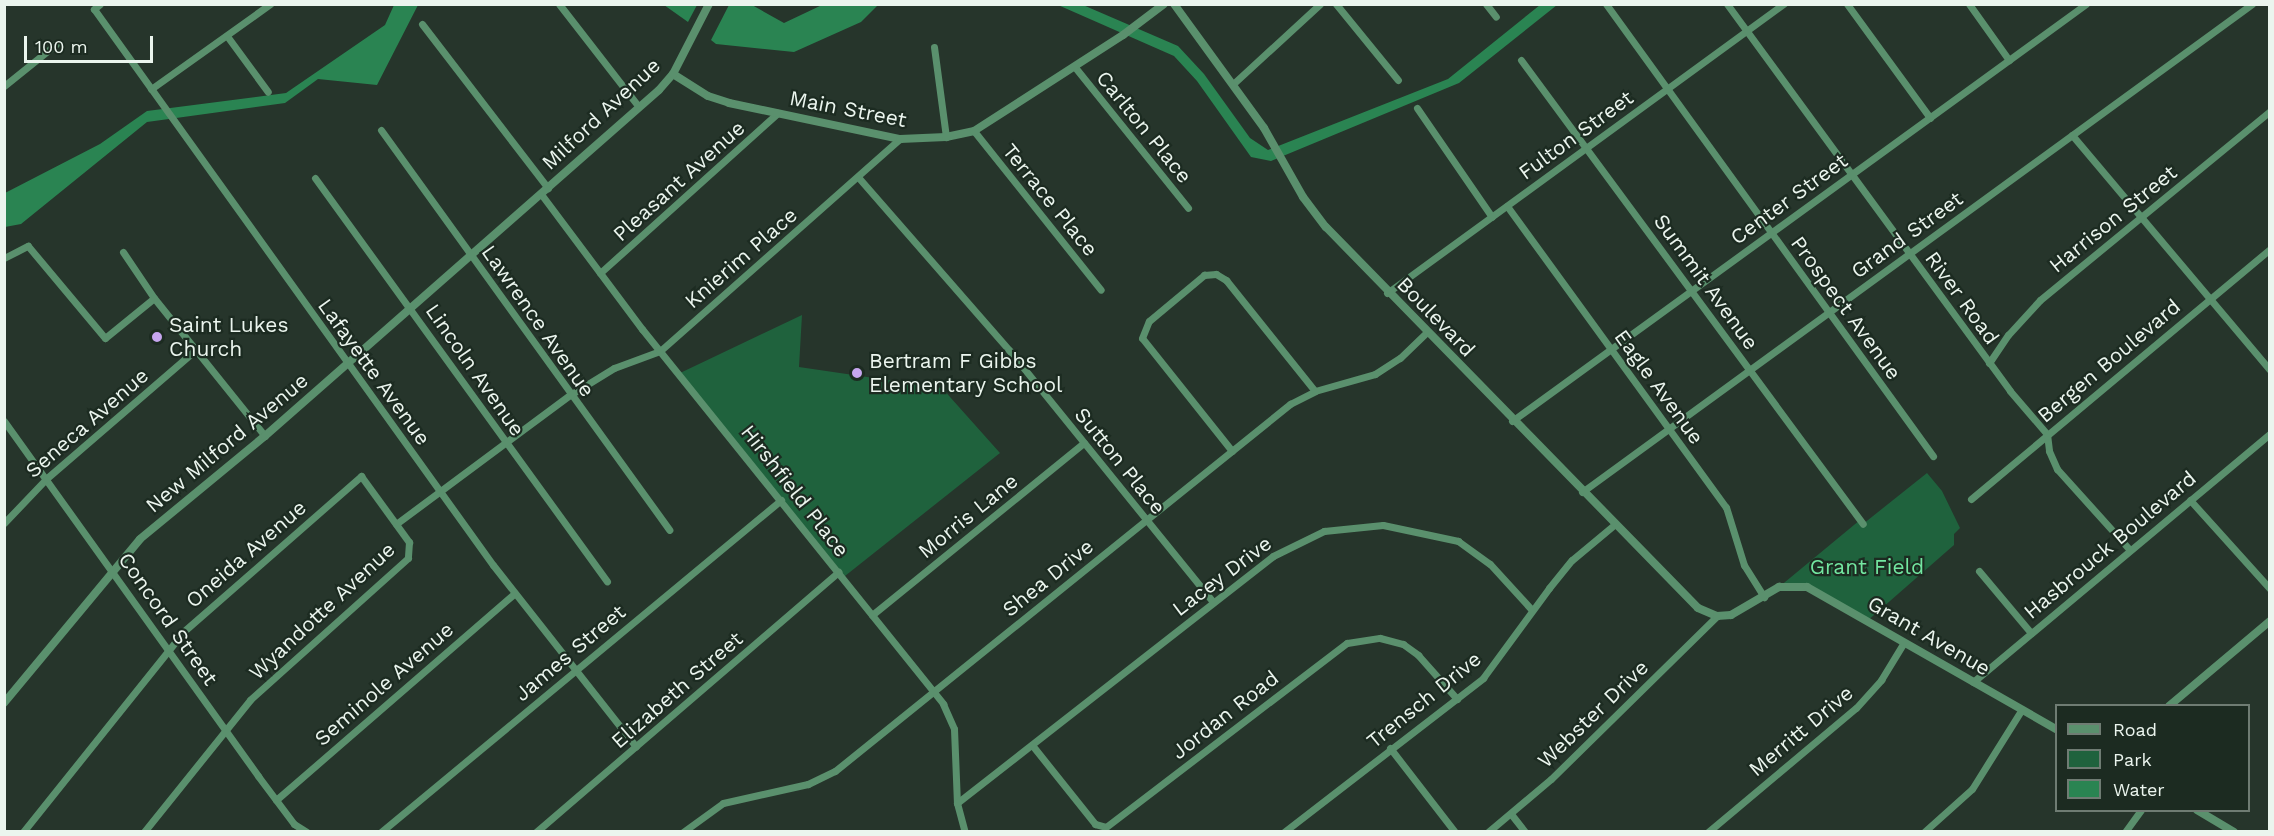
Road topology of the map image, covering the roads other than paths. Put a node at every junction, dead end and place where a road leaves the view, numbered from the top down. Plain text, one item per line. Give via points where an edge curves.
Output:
1 (270, 4) edge
2 (559, 4) edge
3 (709, 4) edge
4 (1164, 4) edge
5 (1174, 4) edge
6 (1320, 4) edge
7 (1336, 4) edge
8 (1486, 4) edge
9 (1606, 4) edge
10 (1727, 4) edge
11 (1784, 4) edge
12 (1847, 4) edge
13 (1969, 4) edge
14 (2086, 4) edge
15 (2252, 4) edge
16 (97, 7) edge
17 (1496, 17) dead end
18 (422, 24) dead end
19 (1747, 32) junction
20 (226, 36) junction
21 (56, 44) dead end
22 (934, 47) dead end
23 (1521, 60) dead end
24 (2009, 60) junction
25 (1074, 66) junction
26 (673, 74) junction
27 (1398, 80) dead end
28 (1233, 84) junction
29 (4, 86) edge
30 (151, 89) junction
31 (1666, 90) junction
32 (268, 92) dead end
33 (639, 107) junction
34 (1417, 108) dead end
35 (2270, 111) edge
36 (778, 113) junction
37 (1930, 118) junction
38 (381, 130) dead end
39 (974, 131) junction
40 (2072, 135) junction
41 (946, 137) junction
42 (900, 140) junction
43 (1588, 147) junction
44 (1851, 175) junction
45 (858, 177) junction
46 (315, 178) dead end
47 (545, 191) junction
48 (1507, 206) junction
49 (1188, 208) dead end
50 (1492, 217) junction
51 (2141, 217) junction
52 (1771, 233) junction
53 (496, 234) joint
54 (2270, 249) edge
55 (123, 252) dead end
56 (1909, 254) junction
57 (472, 255) junction
58 (4, 258) edge
59 (600, 273) junction
60 (1101, 290) dead end
61 (1692, 291) junction
62 (1388, 293) junction
63 (153, 298) junction
64 (2211, 298) junction
65 (411, 308) junction
66 (1828, 313) junction
67 (1426, 333) junction
68 (1611, 349) junction
69 (194, 351) junction
70 (660, 351) junction
71 (348, 362) junction
72 (1989, 363) junction
73 (1749, 370) junction
74 (2270, 370) edge
75 (1315, 391) junction
76 (570, 395) junction
77 (4, 421) edge
78 (1512, 421) junction
79 (1669, 429) junction
80 (2047, 434) junction
81 (2270, 434) edge
82 (264, 436) junction
83 (506, 443) junction
84 (1084, 444) junction
85 (1232, 451) junction
86 (1933, 456) dead end
87 (361, 476) joint
88 (47, 478) junction
89 (441, 492) junction
90 (1582, 492) junction
91 (1971, 499) dead end
92 (781, 500) junction
93 (2190, 500) junction
94 (1146, 520) junction
95 (4, 523) edge
96 (396, 524) junction
97 (1863, 524) dead end
98 (1614, 525) junction
99 (669, 530) dead end
100 (2130, 550) junction
101 (113, 569) junction
102 (1979, 571) dead end
103 (838, 572) junction
104 (607, 582) dead end
105 (2270, 589) edge
106 (514, 594) junction
107 (1764, 597) junction
108 (1214, 602) junction
109 (1532, 610) junction
110 (872, 615) junction
111 (1717, 616) junction
112 (2270, 621) edge
113 (2031, 633) junction
114 (1903, 644) junction
115 (168, 651) junction
116 (574, 671) junction
117 (1972, 682) junction
118 (934, 691) junction
119 (1457, 699) junction
120 (4, 703) edge
121 (2170, 704) edge
122 (2022, 709) junction
123 (226, 728) junction
124 (2055, 728) edge
125 (1032, 745) junction
126 (636, 747) junction
127 (1390, 748) junction
128 (276, 800) junction
129 (957, 803) junction
130 (2139, 812) edge
131 (2200, 812) edge
132 (1511, 814) junction
133 (301, 830) edge
134 (23, 831) edge
135 (144, 831) edge
136 (381, 831) edge
137 (536, 831) edge
138 (684, 831) edge
139 (965, 831) edge
140 (1284, 831) edge
141 (1455, 831) edge
142 (1488, 831) edge
143 (1524, 831) edge
144 (1708, 831) edge
145 (1924, 831) edge
146 (2125, 831) edge
147 (2234, 831) edge

1 - 20 street
2 - 33 street
3 - 26 street, Milford Avenue
4 - 25 street, Main Street
5 - 28 street, Boulevard
6 - 28 street
7 - 27 street
8 - 17 street
9 - 31 street, Prospect Avenue
10 - 19 street, River Road
11 - 19 street, Fulton Street
12 - 37 street
13 - 24 street
14 - 24 street, Center Street
15 - 40 street, Grand Street
16 - 30 street, Lafayette Avenue
18 - 47 street, Hirshfield Place
19 - 31 street, Fulton Street
19 - 44 street, River Road
20 - 30 street
20 - 32 street
21 - 29 street
22 - 41 street
23 - 43 street, Summit Avenue
24 - 37 street, Center Street
25 - 39 street, Main Street
25 - 49 street, Carlton Place
26 - 33 street, Milford Avenue
26 - 36 street, Main Street via 708,96
28 - 62 street, Boulevard via 1274,144 1314,214
30 - 71 street, Lafayette Avenue
31 - 43 street, Fulton Street
31 - 52 street, Prospect Avenue
33 - 47 street, Milford Avenue
34 - 50 street
35 - 51 street, Harrison Street
36 - 42 street, Main Street
36 - 59 street, Pleasant Avenue
37 - 44 street, Center Street
38 - 57 street, Lawrence Avenue
39 - 41 street, Main Street
39 - 60 street, Terrace Place
40 - 51 street
40 - 56 street, Grand Street
41 - 42 street, Main Street
42 - 45 street, Knierim Place
43 - 48 street, Fulton Street
43 - 61 street, Summit Avenue
44 - 52 street, Center Street
44 - 56 street, River Road
45 - 70 street, Knierim Place
45 - 84 street, Sutton Place via 1009,350
46 - 65 street, Lincoln Avenue
47 - 53 street, Milford Avenue
47 - 59 street, Hirshfield Place
48 - 50 street, Fulton Street
48 - 68 street, Eagle Avenue
50 - 62 street, Fulton Street
51 - 64 street
51 - 72 street, Harrison Street via 2032,308
52 - 61 street, Center Street
52 - 66 street, Prospect Avenue
53 - 57 street, New Milford Avenue
54 - 64 street, Bergen Boulevard
55 - 63 street
56 - 66 street, Grand Street
56 - 72 street, River Road
57 - 65 street, New Milford Avenue
57 - 76 street, Lawrence Avenue
58 - 63 street via 28,246 105,339
59 - 70 street, Hirshfield Place
61 - 68 street, Center Street
61 - 73 street, Summit Avenue
62 - 67 street, Boulevard
63 - 69 street
64 - 74 street
64 - 80 street, Bergen Boulevard
65 - 71 street, New Milford Avenue
65 - 83 street, Lincoln Avenue
66 - 73 street, Grand Street
66 - 86 street, Prospect Avenue
67 - 75 street, Shea Drive via 1400,358 1375,374
67 - 78 street, Boulevard
68 - 78 street, Center Street
68 - 79 street, Eagle Avenue
69 - 82 street
69 - 88 street, Seneca Avenue
70 - 76 street, Knierim Place via 614,368
70 - 92 street, Hirshfield Place
71 - 82 street, New Milford Avenue
71 - 89 street, Lafayette Avenue
72 - 80 street, River Road
73 - 79 street, Grand Street
73 - 97 street, Summit Avenue
75 - 85 street, Shea Drive via 1290,404
75 - 85 street via 1219,275 1204,275 1149,321 1142,332 1145,344
76 - 83 street, Knierim Place
76 - 99 street, Lawrence Avenue
77 - 88 street, Concord Street
78 - 90 street, Boulevard
79 - 90 street, Grand Street
79 - 107 street, Eagle Avenue via 1726,507 1744,565
80 - 91 street, Bergen Boulevard
80 - 100 street via 2057,469
81 - 93 street, Hasbrouck Boulevard
82 - 101 street, New Milford Avenue via 140,539
83 - 89 street, Knierim Place
83 - 104 street, Lincoln Avenue
84 - 94 street, Sutton Place
84 - 110 street, Morris Lane
85 - 94 street, Shea Drive
87 - 96 street, Wyandotte Avenue
87 - 115 street, Oneida Avenue via 200,615
88 - 95 street, Seneca Avenue
88 - 101 street, Concord Street
89 - 96 street, Knierim Place
89 - 106 street, Lafayette Avenue
90 - 98 street, Boulevard
92 - 103 street, Hirshfield Place
92 - 116 street, James Street
93 - 100 street, Hasbrouck Boulevard
93 - 105 street
94 - 108 street, Sutton Place
94 - 118 street, Shea Drive
96 - 123 street, Wyandotte Avenue via 409,542 408,558 250,700
98 - 109 street, Trensch Drive via 1572,561
98 - 111 street, Boulevard via 1698,608
100 - 113 street, Hasbrouck Boulevard
101 - 115 street, Concord Street
101 - 120 street, New Milford Avenue
102 - 113 street
103 - 110 street, Hirshfield Place
103 - 126 street, Elizabeth Street
106 - 116 street, Lafayette Avenue
106 - 128 street, Seminole Avenue
107 - 111 street, Grant Avenue via 1740,612
107 - 114 street, Grant Avenue via 1786,585 1807,587
108 - 109 street, Lacey Drive via 1273,556 1307,537 1344,527 1383,525 1444,536 1469,548
108 - 125 street, Lacey Drive
109 - 119 street, Trensch Drive via 1496,663
110 - 118 street, Hirshfield Place
111 - 132 street, Webster Drive
112 - 121 street
113 - 117 street, Hasbrouck Boulevard
114 - 117 street, Grant Avenue
114 - 144 street, Merritt Drive via 1881,680 1856,708
115 - 123 street, Concord Street
115 - 134 street, Oneida Avenue
116 - 126 street, Lafayette Avenue
116 - 136 street, James Street
117 - 122 street, Grant Avenue
118 - 129 street, Hirshfield Place via 954,729
118 - 138 street, Shea Drive via 821,779 723,803
119 - 125 street, Jordan Road via 1403,644 1380,638 1347,643 1106,827 1095,824
119 - 127 street, Trensch Drive
122 - 124 street, Grant Avenue
122 - 145 street via 1972,789
123 - 128 street, Concord Street
123 - 135 street, Wyandotte Avenue
125 - 129 street, Lacey Drive
126 - 137 street, Elizabeth Street
127 - 140 street, Trensch Drive
127 - 141 street
128 - 133 street, Concord Street
129 - 139 street, Hirshfield Place
130 - 146 street
131 - 147 street
132 - 142 street, Webster Drive
132 - 143 street

